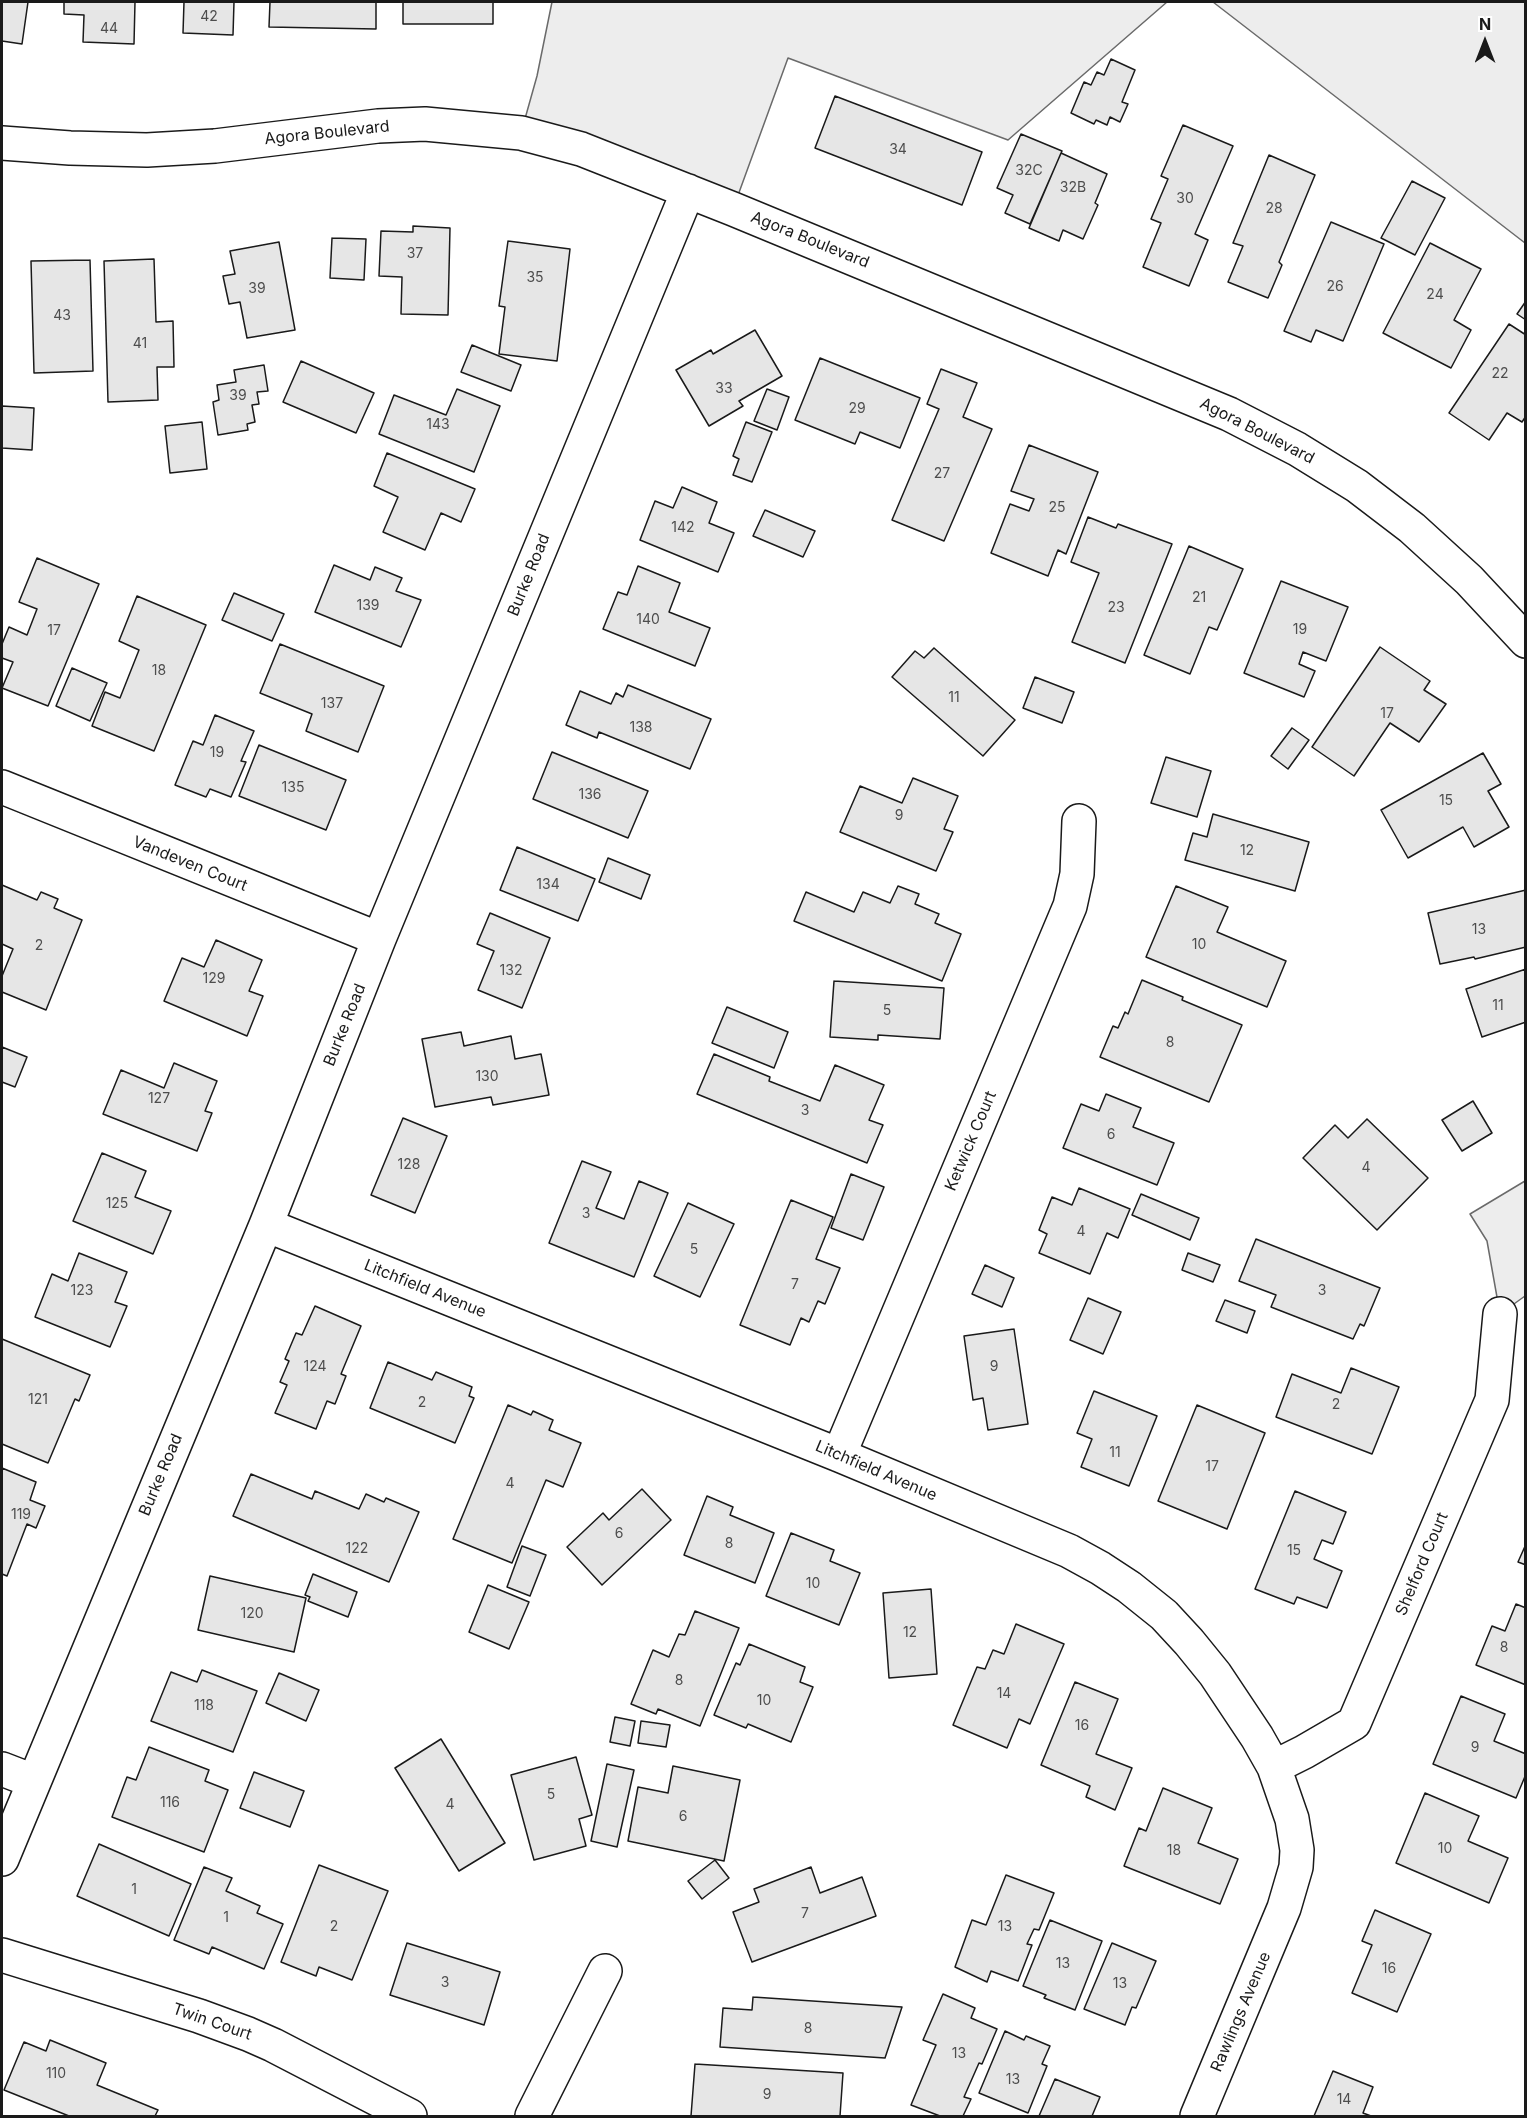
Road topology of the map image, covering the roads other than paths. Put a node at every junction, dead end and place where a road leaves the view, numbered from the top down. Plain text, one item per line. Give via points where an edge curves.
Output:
1 (2, 143) edge
2 (688, 190) junction
3 (1526, 641) edge
4 (2, 787) edge
5 (1079, 821) dead end
6 (379, 939) junction
7 (266, 1225) junction
8 (1500, 1314) dead end
9 (839, 1455) junction
10 (1274, 1767) junction
11 (2, 1769) edge
12 (33, 1781) junction
13 (2, 1859) edge
14 (1284, 1908) joint
15 (2, 1955) edge
16 (605, 1971) dead end
17 (410, 2116) edge
18 (532, 2116) edge
19 (1197, 2116) edge

1 - 2 street, Agora Boulevard via 147,150 215,146 378,126 484,128 581,149
2 - 3 street, Agora Boulevard via 1229,414 1297,449 1358,486 1412,528 1469,580
2 - 6 street, Burke Road
4 - 6 street, Vandeven Court
5 - 9 street, Ketwick Court via 1077,874 1070,906
6 - 7 street, Burke Road
7 - 9 street, Litchfield Avenue
7 - 12 street, Burke Road
8 - 10 street, Shelford Court via 1492,1400 1354,1723
9 - 10 street, Litchfield Avenue via 1069,1551 1129,1587 1164,1615 1215,1674
10 - 14 street, Litchfield Avenue via 1296,1836 1296,1867
11 - 12 street
12 - 13 street, Burke Road
14 - 19 street, Rawlings Avenue
15 - 17 street, Twin Court via 248,2034
16 - 18 street

